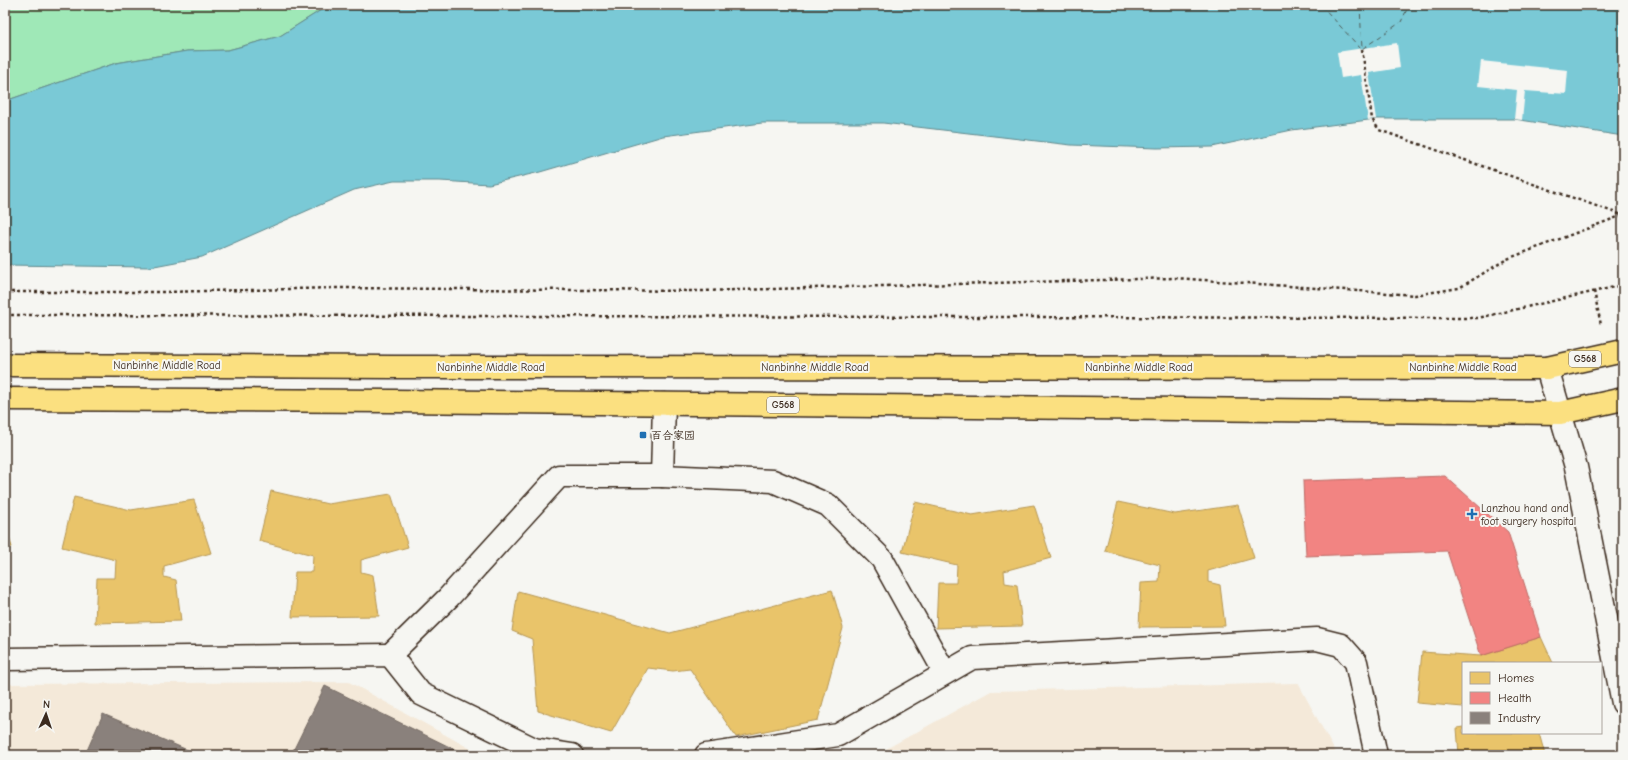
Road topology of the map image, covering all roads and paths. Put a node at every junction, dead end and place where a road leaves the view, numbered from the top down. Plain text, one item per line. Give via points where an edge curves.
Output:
1 (1362, 49) dead end
2 (1623, 216) edge
3 (1623, 285) edge
4 (1594, 291) junction
5 (5, 292) edge
6 (5, 315) edge
7 (1602, 325) dead end
8 (1623, 351) edge
9 (5, 365) edge
10 (1547, 368) junction
11 (5, 399) edge
12 (1623, 399) edge
13 (664, 404) junction
14 (1560, 413) junction
15 (662, 476) junction
16 (390, 655) junction
17 (5, 659) edge
18 (945, 672) junction
19 (1623, 703) edge
20 (572, 755) edge
21 (706, 755) edge
22 (1376, 755) edge

1 - 2 path via 1372,119 1379,130
2 - 5 path via 1507,259 1459,288 1415,295 1175,278 701,291 335,288
3 - 4 path
4 - 6 path via 1478,318
4 - 7 path
8 - 10 highway, Nanbinhe Middle Road / G568
9 - 10 highway, Nanbinhe Middle Road / G568
10 - 14 street
11 - 13 highway, G568
12 - 14 highway, G568
13 - 14 highway, G568
13 - 15 street
14 - 19 street via 1576,467
15 - 16 street via 559,476 448,598
15 - 18 street via 774,481 828,505 882,559
16 - 17 street
16 - 20 street via 421,694 534,749
18 - 21 street via 838,735
18 - 22 street via 972,658 1316,639 1341,645 1356,662

